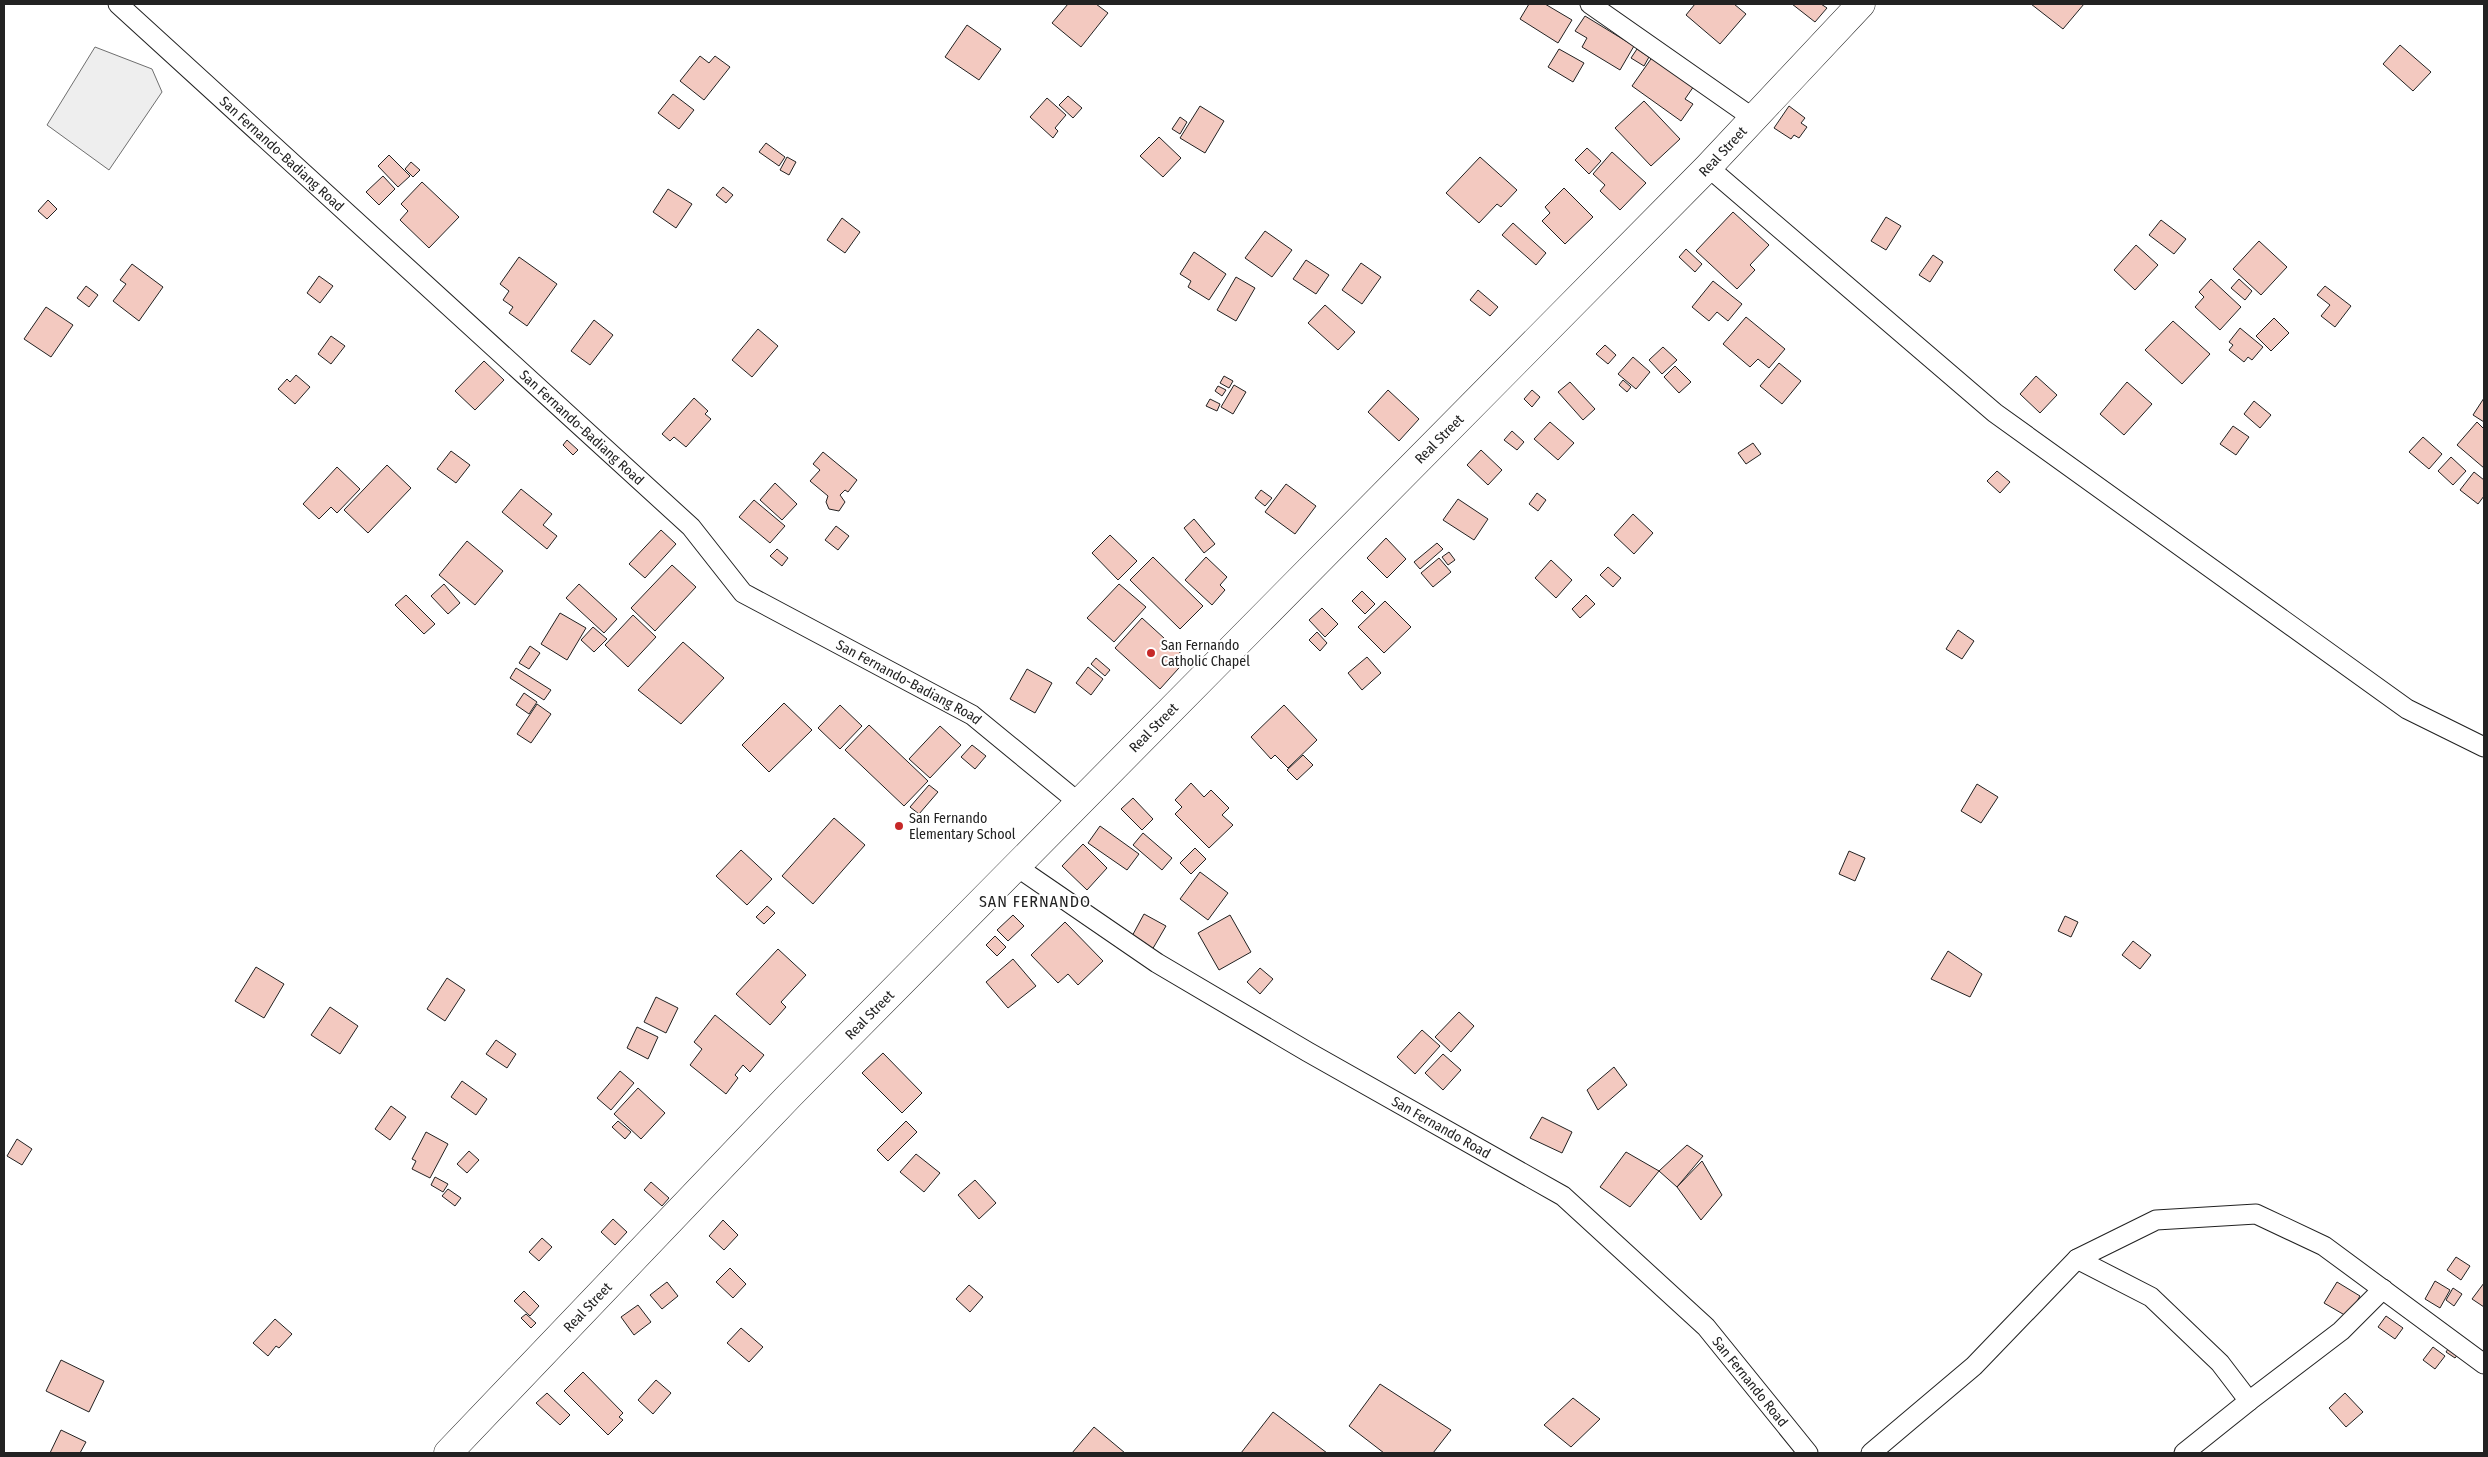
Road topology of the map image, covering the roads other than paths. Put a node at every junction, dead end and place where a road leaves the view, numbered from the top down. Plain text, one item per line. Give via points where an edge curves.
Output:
1 (118, 4) edge
2 (1590, 4) edge
3 (1861, 4) edge
4 (1754, 118) junction
5 (1708, 166) junction
6 (2484, 748) edge
7 (1078, 802) junction
8 (1018, 867) junction
9 (2077, 1259) junction
10 (2384, 1289) junction
11 (2484, 1364) edge
12 (2249, 1401) junction
13 (448, 1453) edge
14 (1808, 1453) edge
15 (1871, 1453) edge
16 (2184, 1453) edge

1 - 7 street, San Fernando-Badiang Road via 691,527 743,593 972,715
2 - 4 street
3 - 4 main road, Real Street
4 - 5 main road, Real Street
5 - 6 street via 1995,413 2407,709
5 - 7 main road, Real Street
7 - 8 main road, Real Street
8 - 13 main road, Real Street via 790,1095
8 - 14 street, San Fernando Road via 1157,963 1563,1196 1706,1326
9 - 10 street via 2156,1220 2256,1214 2324,1246
9 - 12 street via 2151,1298 2220,1363
9 - 15 street via 1974,1366
10 - 11 street
10 - 12 street via 2341,1332
12 - 16 street

